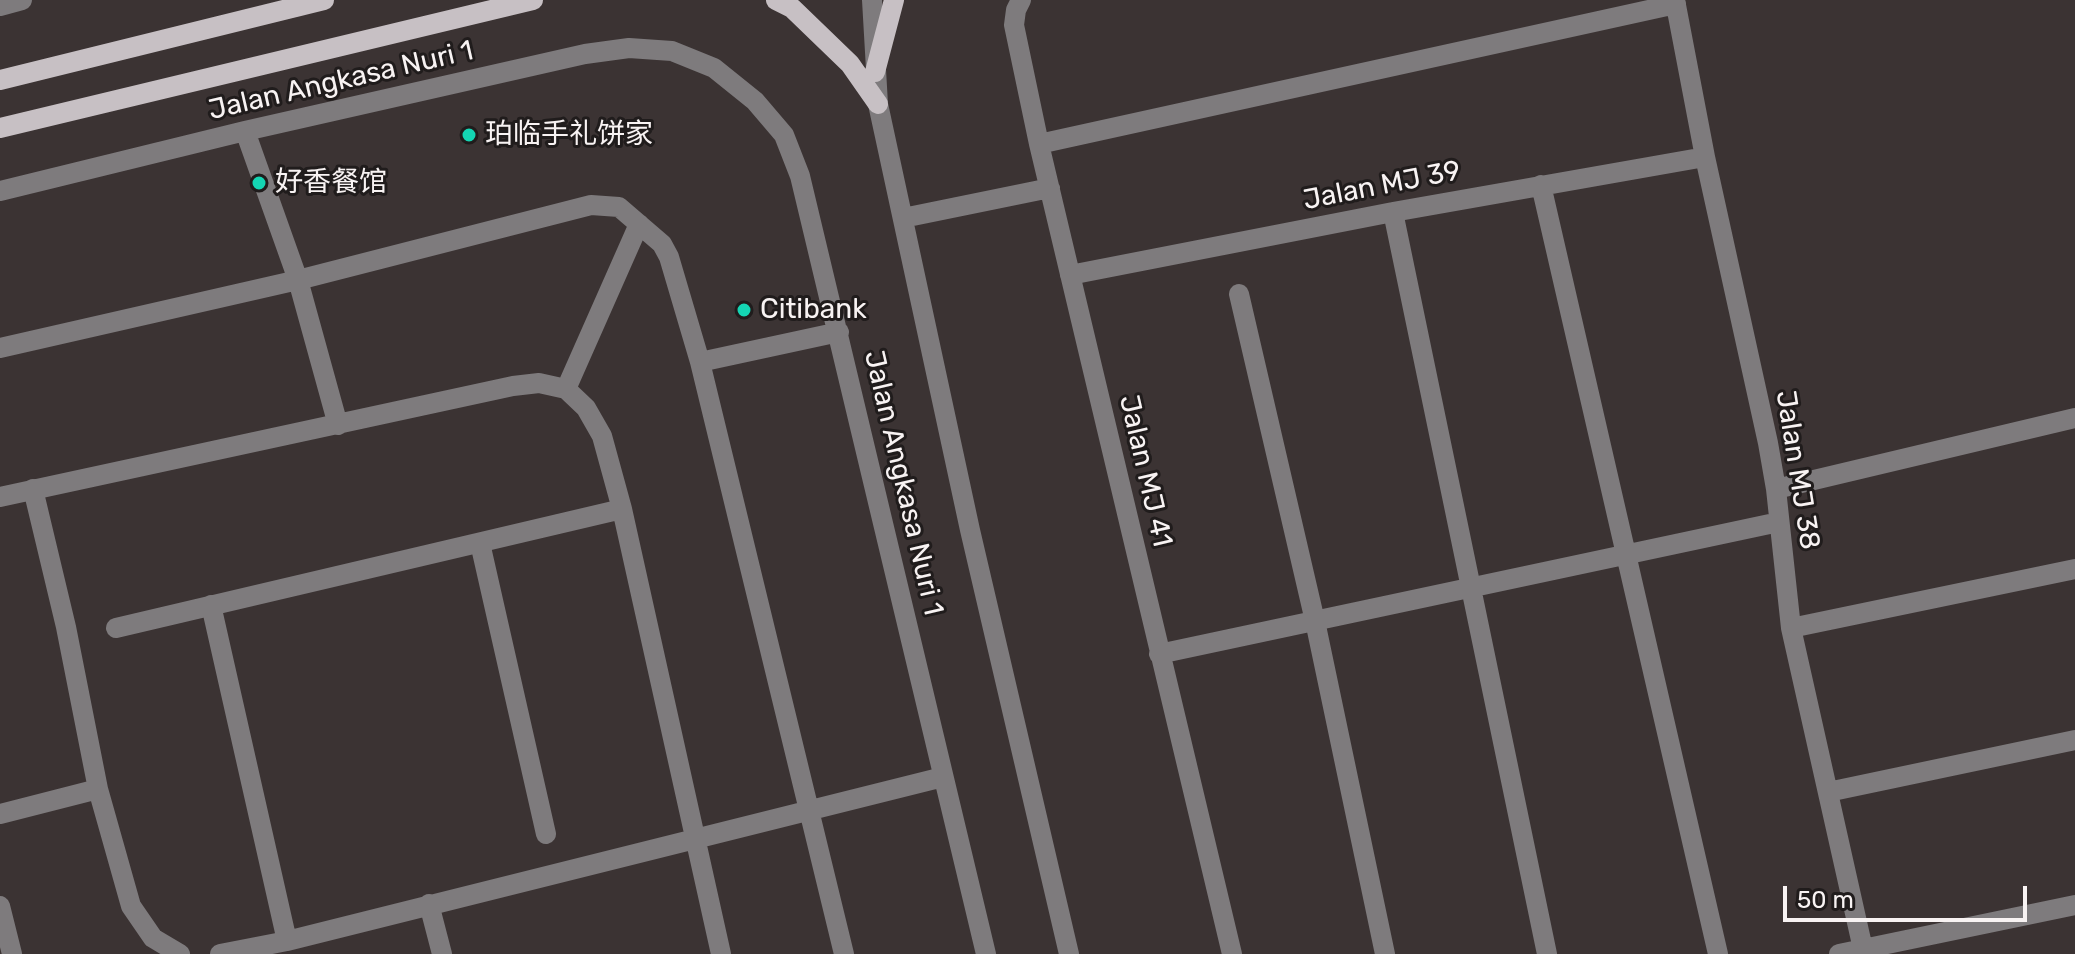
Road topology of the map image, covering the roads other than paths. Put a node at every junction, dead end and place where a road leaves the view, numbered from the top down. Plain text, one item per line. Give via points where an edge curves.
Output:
1 (22, 0) edge
2 (324, 0) edge
3 (533, 0) edge
4 (776, 0) edge
5 (872, 0) edge
6 (894, 0) edge
7 (1021, 0) edge
8 (1675, 2) edge
9 (0, 6) edge
10 (875, 72) junction
11 (0, 80) edge
12 (878, 104) junction
13 (0, 128) edge
14 (245, 131) junction
15 (1039, 144) junction
16 (1705, 157) junction
17 (1541, 185) junction
18 (1050, 188) junction
19 (0, 191) edge
20 (1393, 212) junction
21 (903, 218) junction
22 (639, 224) junction
23 (1070, 275) junction
24 (298, 280) junction
25 (1239, 294) dead end
26 (839, 332) junction
27 (0, 348) edge
28 (700, 362) junction
29 (566, 389) junction
30 (2075, 418) edge
31 (338, 425) junction
32 (33, 489) junction
33 (1776, 489) junction
34 (0, 497) edge
35 (622, 509) junction
36 (1779, 522) junction
37 (480, 543) junction
38 (1628, 553) junction
39 (2075, 569) edge
40 (1470, 588) junction
41 (211, 605) junction
42 (1315, 621) junction
43 (116, 628) dead end
44 (1791, 628) junction
45 (1159, 654) junction
46 (2075, 740) edge
47 (943, 777) junction
48 (98, 789) junction
49 (1828, 792) junction
50 (807, 810) junction
51 (0, 814) edge
52 (546, 834) dead end
53 (694, 838) junction
54 (429, 904) junction
55 (2075, 905) edge
56 (0, 906) edge
57 (287, 941) junction
58 (1863, 949) junction
59 (12, 954) edge
60 (180, 954) edge
61 (220, 954) edge
62 (442, 954) edge
63 (721, 954) edge
64 (844, 954) edge
65 (986, 954) edge
66 (1069, 954) edge
67 (1232, 954) edge
68 (1385, 954) edge
69 (1547, 954) edge
70 (1718, 954) edge
71 (1839, 954) edge

1 - 9 street
2 - 11 main road
3 - 13 main road
4 - 12 main road via 792,8 850,64
5 - 10 street
6 - 10 main road
7 - 15 street, Jalan MJ 41 via 1014,25
8 - 15 street
8 - 16 street, Jalan MJ 38
10 - 12 street
12 - 21 street
14 - 19 street, Jalan Angkasa Nuri 1
14 - 24 street
14 - 26 street, Jalan Angkasa Nuri 1 via 585,54 629,48 672,51 714,68 755,101 784,135 800,176
15 - 18 street, Jalan MJ 41
16 - 17 street, Jalan MJ 39
16 - 33 street, Jalan MJ 38
17 - 20 street, Jalan MJ 39
17 - 38 street
18 - 21 street
18 - 23 street, Jalan MJ 41
20 - 23 street, Jalan MJ 39
20 - 40 street
21 - 66 street
22 - 24 street via 619,207 591,205
22 - 28 street via 669,257
22 - 29 street
23 - 45 street, Jalan MJ 41
24 - 27 street
24 - 31 street
25 - 42 street
26 - 28 street
26 - 47 street, Jalan Angkasa Nuri 1
28 - 50 street
29 - 31 street via 539,383 513,386
29 - 35 street via 586,408 602,436
30 - 33 street
31 - 32 street
32 - 34 street
32 - 48 street
33 - 36 street, Jalan MJ 38
35 - 37 street
35 - 53 street
36 - 38 street
36 - 44 street, Jalan MJ 38
37 - 41 street
37 - 52 street
38 - 40 street
38 - 70 street
39 - 44 street
40 - 42 street
40 - 69 street
41 - 43 street
41 - 57 street
42 - 45 street
42 - 68 street
44 - 49 street, Jalan MJ 38
45 - 67 street, Jalan MJ 41
46 - 49 street
47 - 50 street
47 - 65 street, Jalan Angkasa Nuri 1
48 - 51 street
48 - 60 street via 131,906 153,938
49 - 58 street, Jalan MJ 38
50 - 53 street
50 - 64 street
53 - 54 street
53 - 63 street
54 - 57 street
54 - 62 street
55 - 58 street
56 - 59 street
57 - 61 street
58 - 71 street

